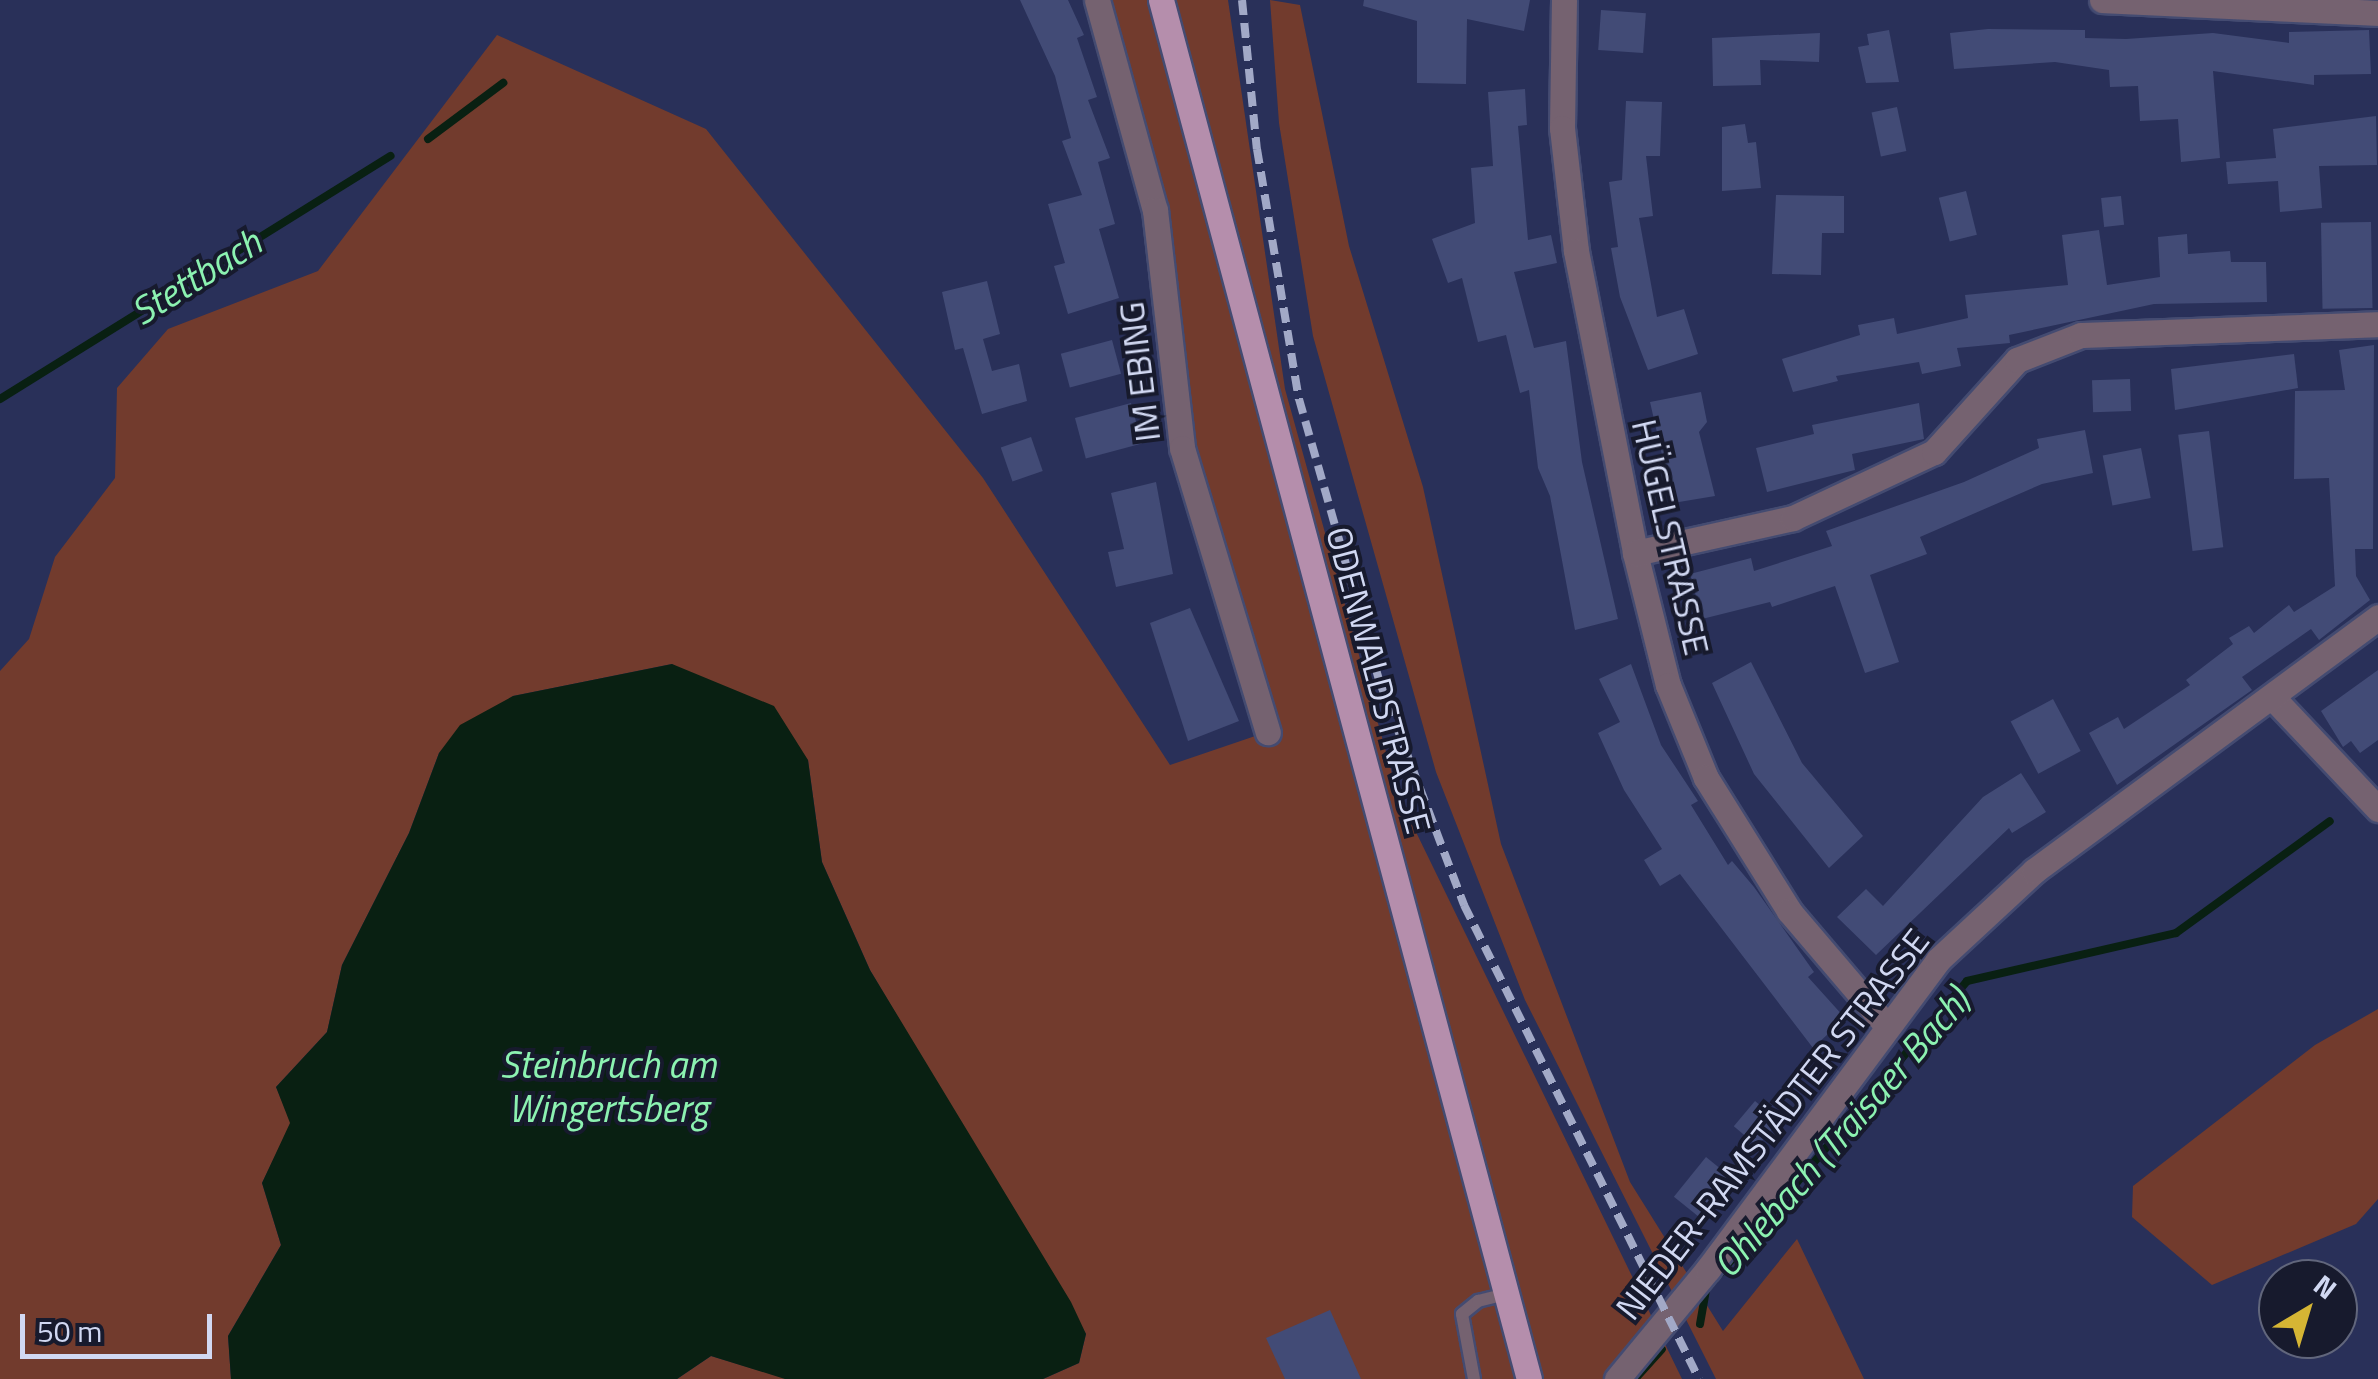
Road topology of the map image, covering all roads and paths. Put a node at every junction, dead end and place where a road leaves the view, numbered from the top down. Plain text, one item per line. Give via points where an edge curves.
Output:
1 (1097, 0) edge
2 (1161, 0) edge
3 (1564, 0) edge
4 (2102, 0) edge
5 (2378, 13) edge
6 (2378, 324) edge
7 (1634, 553) junction
8 (2378, 616) edge
9 (2273, 698) junction
10 (1268, 732) dead end
11 (2378, 809) edge
12 (1887, 1026) junction
13 (1506, 1294) junction
14 (1474, 1379) edge
15 (1529, 1379) edge
16 (1617, 1379) edge

1 - 10 street, IM EBING via 1155,210 1182,448
2 - 13 main road, ODENWALDSTRASSE
3 - 7 street, HÜGELSTRASSE via 1562,128 1574,233
4 - 5 street
6 - 7 street via 2081,336 2017,360 1934,452 1793,518
7 - 12 street, HÜGELSTRASSE via 1668,685 1706,778 1789,911
8 - 9 street, NIEDER-RAMSTÄDTER STRASSE
9 - 11 street
9 - 12 street, NIEDER-RAMSTÄDTER STRASSE via 2034,871 1938,960
12 - 16 street, NIEDER-RAMSTÄDTER STRASSE via 1708,1269
13 - 14 lane via 1478,1301 1462,1314
13 - 15 main road, ODENWALDSTRASSE

